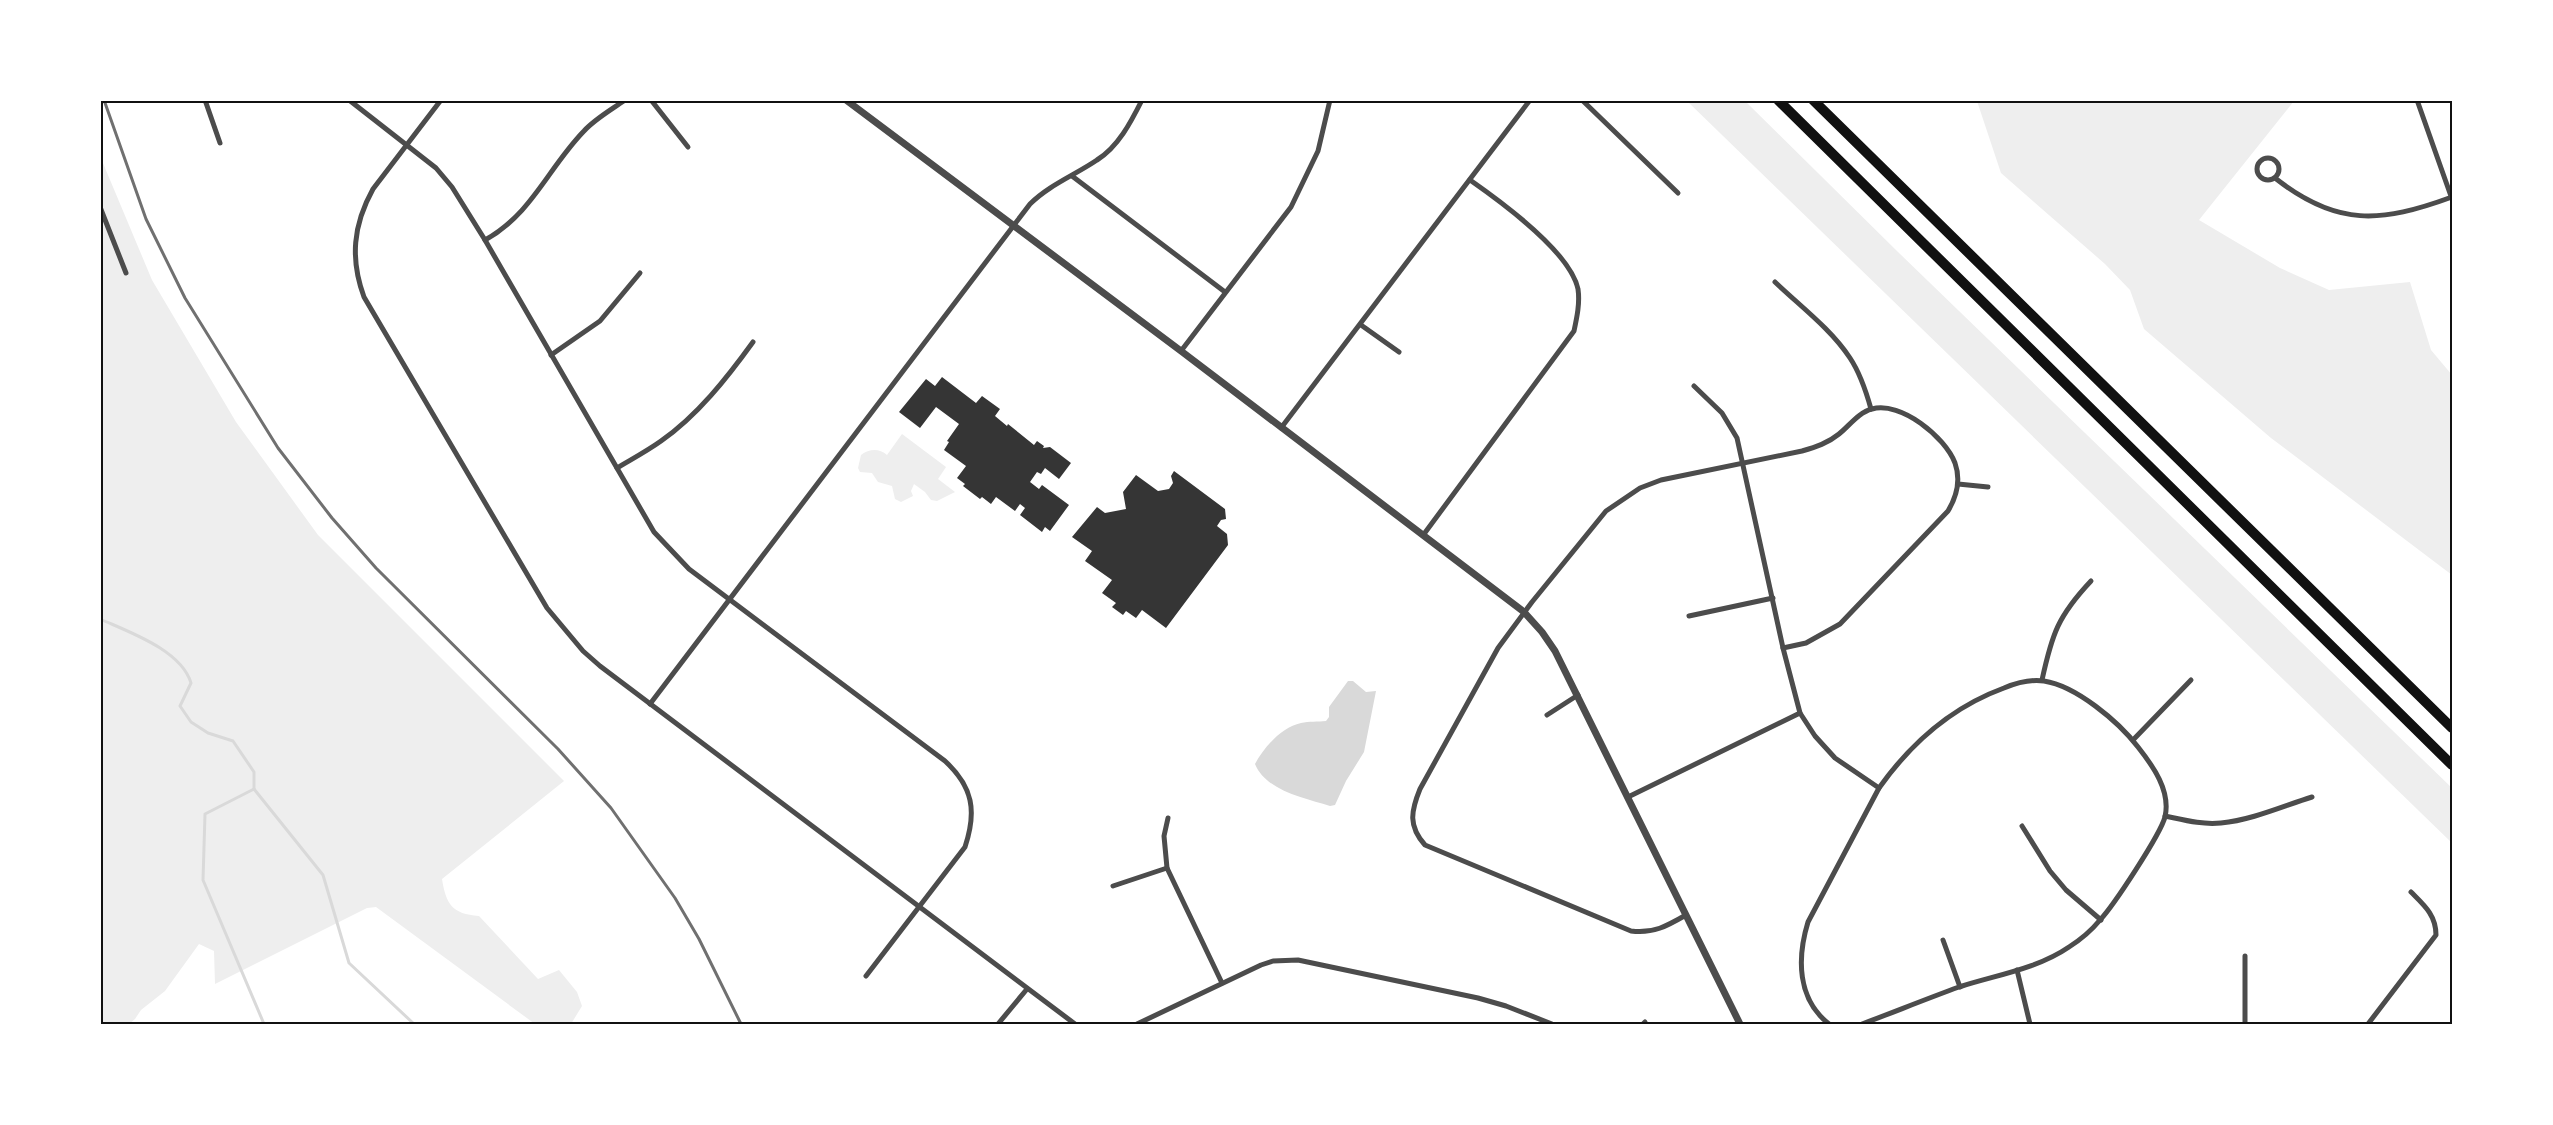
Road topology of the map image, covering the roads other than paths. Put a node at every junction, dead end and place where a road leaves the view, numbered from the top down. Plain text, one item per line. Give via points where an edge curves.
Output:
1 (205, 100) edge
2 (349, 100) edge
3 (441, 100) edge
4 (625, 100) edge
5 (651, 100) edge
6 (846, 100) edge
7 (1142, 100) edge
8 (1330, 100) edge
9 (1530, 100) edge
10 (1582, 100) edge
11 (1778, 100) edge
12 (1814, 100) edge
13 (2417, 100) edge
14 (220, 143) dead end
15 (408, 145) junction
16 (688, 147) dead end
17 (1072, 176) junction
18 (2275, 178) junction
19 (1470, 180) junction
20 (1678, 193) dead end
21 (2452, 198) edge
22 (100, 207) edge
23 (1013, 227) junction
24 (485, 240) junction
25 (126, 273) dead end
26 (640, 273) dead end
27 (1775, 282) dead end
28 (1225, 292) junction
29 (1360, 325) junction
30 (753, 342) dead end
31 (1181, 351) junction
32 (1399, 352) dead end
33 (551, 355) junction
34 (1694, 386) dead end
35 (1872, 409) junction
36 (1281, 428) junction
37 (1742, 462) junction
38 (617, 468) junction
39 (1958, 484) junction
40 (1988, 487) dead end
41 (1424, 534) junction
42 (2091, 581) dead end
43 (729, 598) junction
44 (1773, 598) junction
45 (1524, 612) junction
46 (1689, 616) dead end
47 (1783, 648) junction
48 (2043, 680) junction
49 (2191, 680) dead end
50 (1578, 695) junction
51 (650, 704) junction
52 (1800, 713) junction
53 (1546, 715) dead end
54 (2452, 728) edge
55 (2133, 740) junction
56 (2452, 765) edge
57 (1879, 788) junction
58 (1628, 797) junction
59 (2312, 797) dead end
60 (2165, 816) junction
61 (1168, 818) dead end
62 (2022, 826) dead end
63 (1167, 868) junction
64 (1113, 886) dead end
65 (2411, 892) dead end
66 (920, 907) junction
67 (1686, 915) junction
68 (2101, 920) junction
69 (1943, 940) dead end
70 (2245, 957) dead end
71 (2017, 970) junction
72 (866, 976) dead end
73 (1222, 983) junction
74 (1960, 987) junction
75 (1027, 989) junction
76 (998, 1024) edge
77 (1075, 1024) edge
78 (1137, 1024) edge
79 (1552, 1024) edge
80 (1740, 1024) edge
81 (1828, 1024) edge
82 (1862, 1024) edge
83 (2030, 1024) edge
84 (2245, 1024) edge
85 (2368, 1024) edge

1 - 14 street
2 - 15 street
3 - 15 street
4 - 24 street via 584,131 519,215
5 - 16 street
6 - 23 street
7 - 17 street via 1112,148
8 - 28 street via 1318,151 1291,207
9 - 19 street
10 - 20 street
11 - 56 highway
12 - 54 highway
13 - 21 street
15 - 24 street via 443,174
15 - 51 street via 373,189 360,214 354,253 364,297 547,608 583,651
17 - 23 street via 1038,196
17 - 28 street
18 - 18 street via 2260,177 2257,166 2262,160 2277,163 2279,171
18 - 21 street via 2325,207 2355,216 2378,218 2412,212
19 - 29 street
19 - 41 street via 1517,215 1570,271 1578,288 1578,310 1574,331
22 - 25 street
23 - 31 street
23 - 43 street
24 - 33 street
26 - 33 street via 600,321
27 - 35 street via 1849,356 1861,376
28 - 31 street
29 - 32 street
29 - 36 street
30 - 38 street via 723,382 674,431
31 - 36 street
33 - 38 street
34 - 37 street via 1731,425
35 - 37 street via 1823,444
35 - 39 street via 1898,410 1918,420 1950,453
36 - 41 street
37 - 44 street
37 - 45 street via 1661,480 1621,500 1591,527
38 - 43 street via 654,532 688,569
39 - 40 street
39 - 47 street via 1948,511 1840,624 1806,644
41 - 45 street
42 - 48 street via 2055,630
43 - 51 street
43 - 66 street via 945,761 963,782 972,807 970,833 965,847
44 - 46 street
44 - 47 street
45 - 50 street via 1555,651
45 - 67 street via 1498,648 1420,789 1411,821 1416,835 1434,849 1631,931 1658,930
47 - 52 street
48 - 55 street via 2075,691
48 - 57 street via 2019,682 1964,706 1922,737
49 - 55 street
50 - 53 street
50 - 58 street
51 - 66 street
52 - 57 street via 1835,758
52 - 58 street
55 - 60 street via 2155,768
57 - 81 street via 1808,922 1802,941 1803,982 1812,1006
58 - 67 street
59 - 60 street via 2220,824
60 - 68 street via 2157,835
61 - 63 street via 1164,836
62 - 68 street via 2050,872
63 - 64 street
63 - 73 street
65 - 85 street via 2433,915 2436,935
66 - 72 street
66 - 75 street
67 - 80 street
68 - 71 street via 2052,958
69 - 74 street
70 - 84 street
71 - 74 street
71 - 83 street
73 - 78 street
73 - 79 street via 1267,963 1298,960 1478,998
74 - 82 street
75 - 76 street
75 - 77 street

